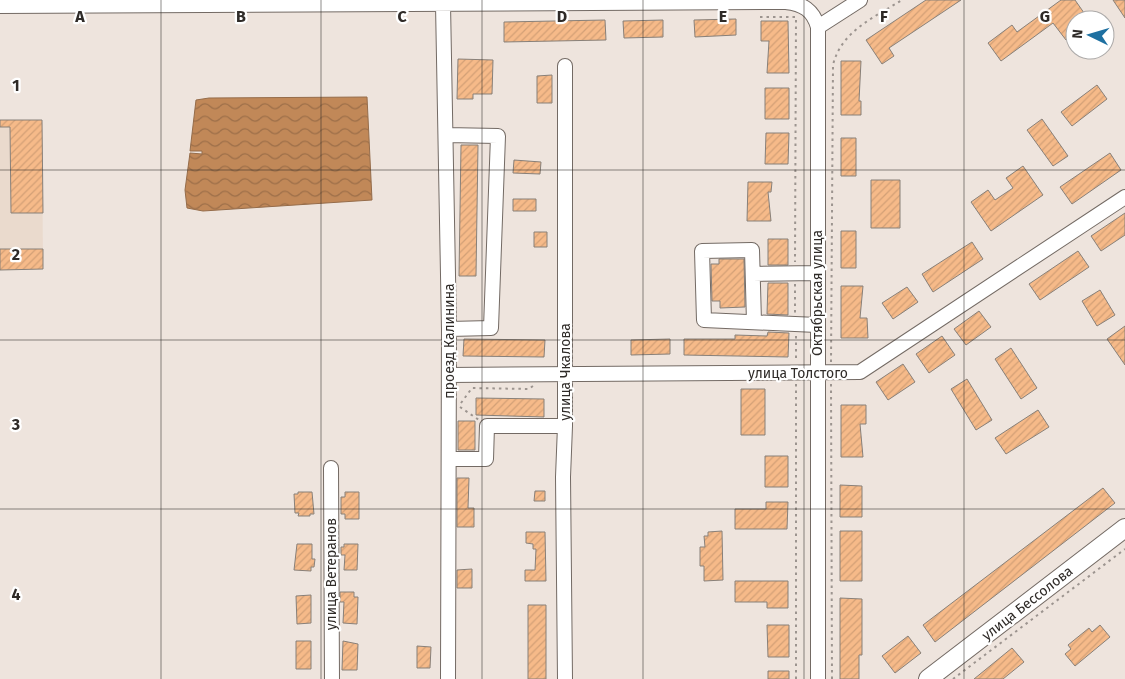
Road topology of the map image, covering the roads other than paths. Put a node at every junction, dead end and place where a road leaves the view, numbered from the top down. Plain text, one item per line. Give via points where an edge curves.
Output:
1 (860, 0) edge
2 (685, 1) edge
3 (490, 2) edge
4 (89, 3) edge
5 (443, 4) junction
6 (0, 6) edge
7 (818, 27) junction
8 (565, 66) dead end
9 (446, 135) junction
10 (1125, 197) edge
11 (817, 273) junction
12 (752, 274) junction
13 (754, 322) junction
14 (817, 325) junction
15 (449, 329) junction
16 (565, 373) junction
17 (817, 374) junction
18 (449, 375) junction
19 (565, 426) junction
20 (449, 459) junction
21 (331, 468) dead end
22 (1125, 528) edge
23 (332, 679) edge
24 (448, 679) edge
25 (565, 679) edge
26 (818, 679) edge
27 (928, 679) edge

1 - 7 street
2 - 3 street
2 - 7 street via 794,3 812,12
3 - 5 street
4 - 5 street
4 - 6 street
5 - 9 street, проезд Калинина
7 - 11 street, Октябрьская улица
8 - 16 street, улица Чкалова
9 - 15 street, проезд Калинина
9 - 15 street via 498,136 491,328
10 - 17 street, улица Толстого via 864,371
11 - 12 street
11 - 14 street, Октябрьская улица
12 - 13 street
12 - 13 street via 752,250 702,251 704,320
13 - 14 street
14 - 17 street, Октябрьская улица
15 - 18 street, проезд Калинина
16 - 17 street, улица Толстого
16 - 18 street, улица Толстого
16 - 19 street, улица Чкалова
17 - 26 street, Октябрьская улица
18 - 20 street, проезд Калинина
19 - 20 street via 487,426 486,459
19 - 25 street, улица Чкалова via 562,477
20 - 24 street, проезд Калинина
21 - 23 street, улица Ветеранов
22 - 27 main road, улица Бессолова

